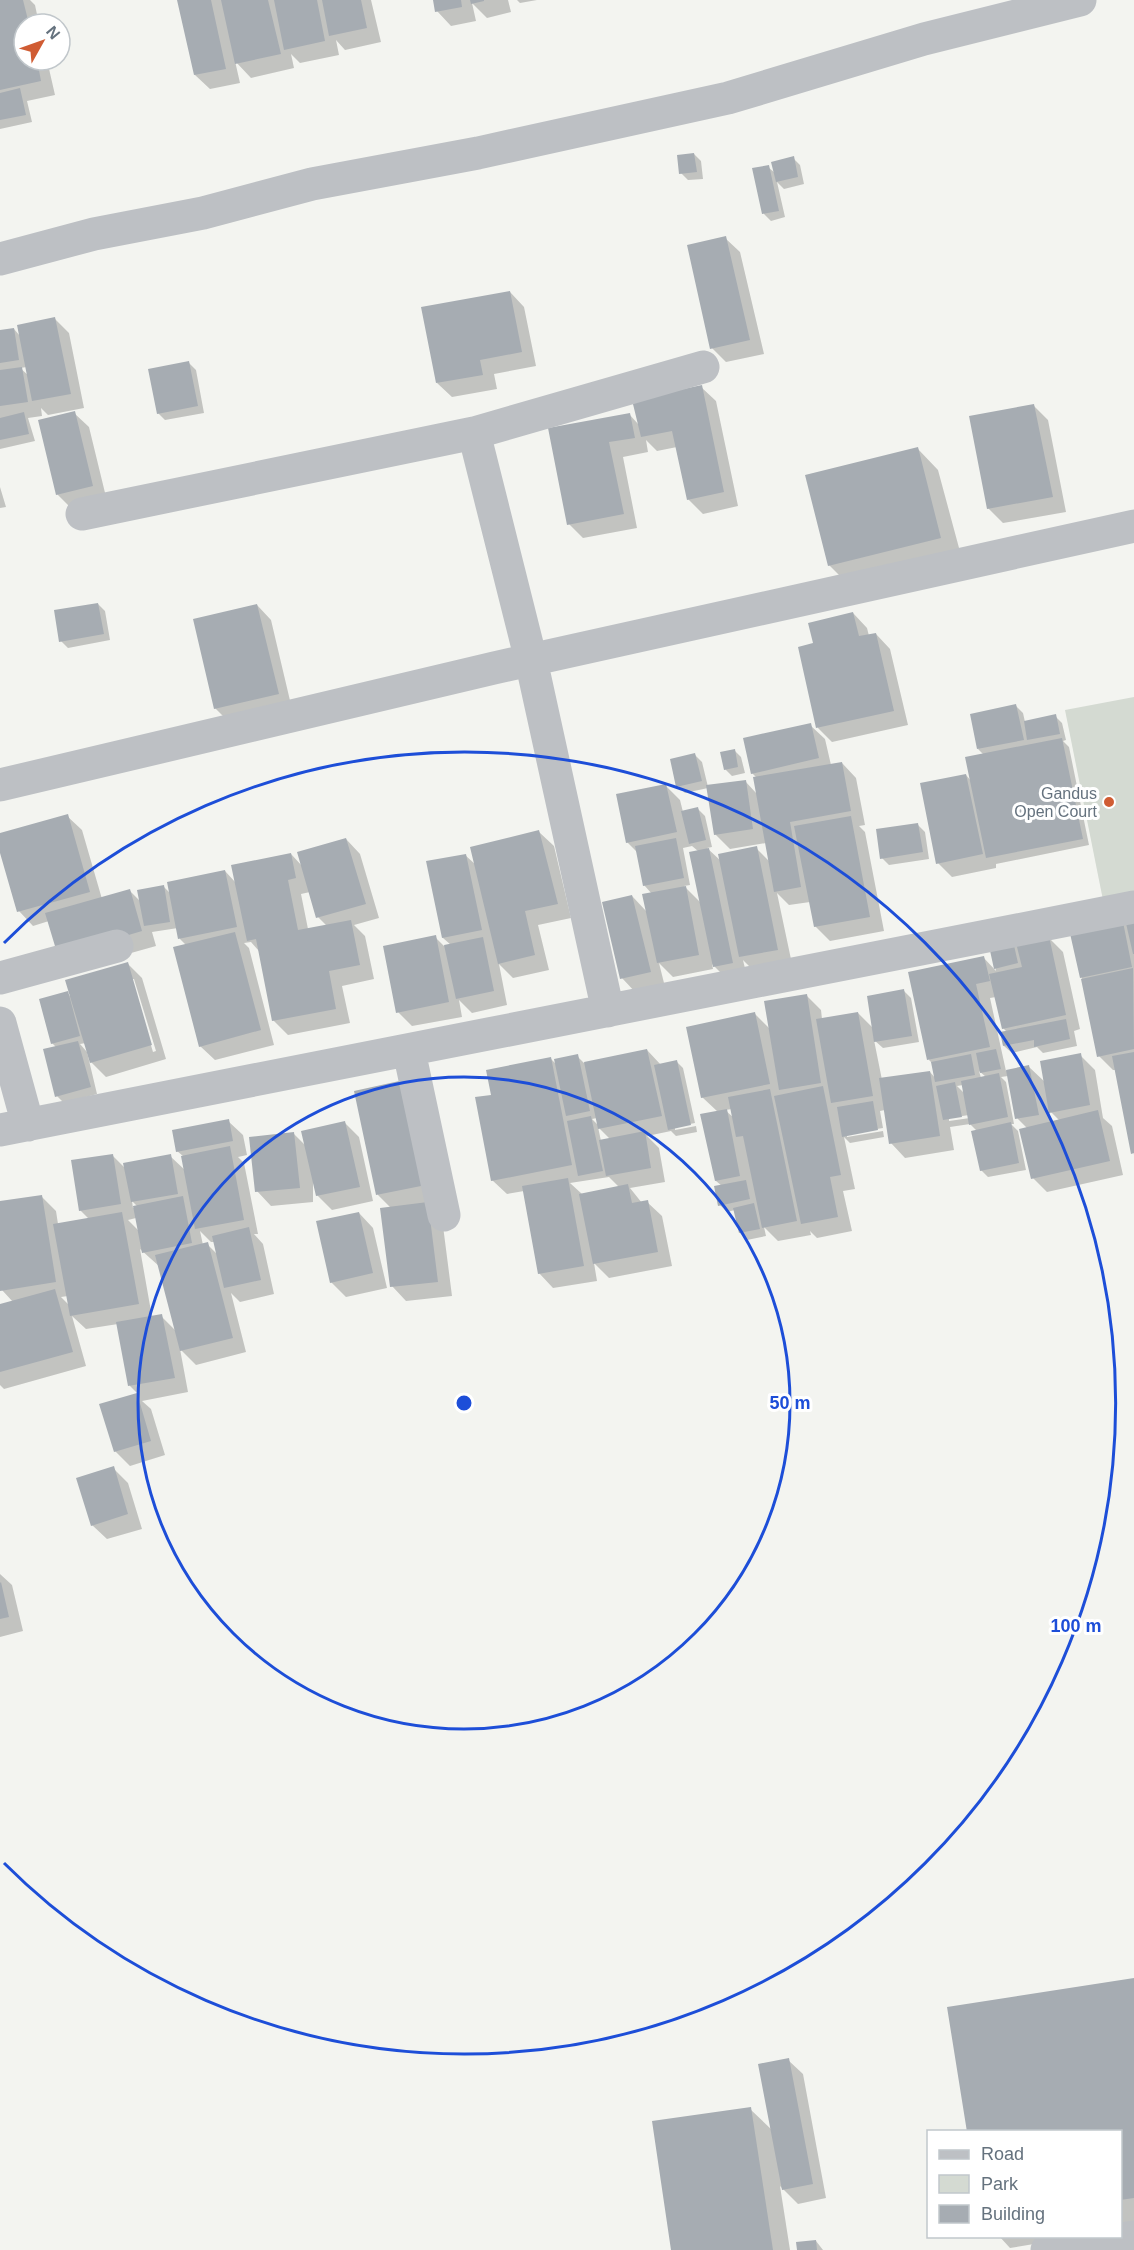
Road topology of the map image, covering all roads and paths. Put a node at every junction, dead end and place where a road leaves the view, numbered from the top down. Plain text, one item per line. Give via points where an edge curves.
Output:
1 (1080, 0) edge
2 (0, 259) edge
3 (703, 367) dead end
4 (474, 433) junction
5 (82, 514) dead end
6 (1134, 526) edge
7 (531, 660) junction
8 (0, 785) edge
9 (1134, 907) edge
10 (117, 946) dead end
11 (0, 978) edge
12 (608, 1011) junction
13 (0, 1023) edge
14 (409, 1051) junction
15 (14, 1128) edge
16 (444, 1215) dead end
17 (1134, 2237) edge
18 (1047, 2250) edge

1 - 2 street via 924,39 728,98 478,153 312,184
3 - 4 street
4 - 5 street
4 - 7 street
6 - 7 street
7 - 8 street
7 - 12 street
9 - 12 street
10 - 11 street
12 - 14 street
13 - 15 street
14 - 15 street
14 - 16 street
17 - 18 street

